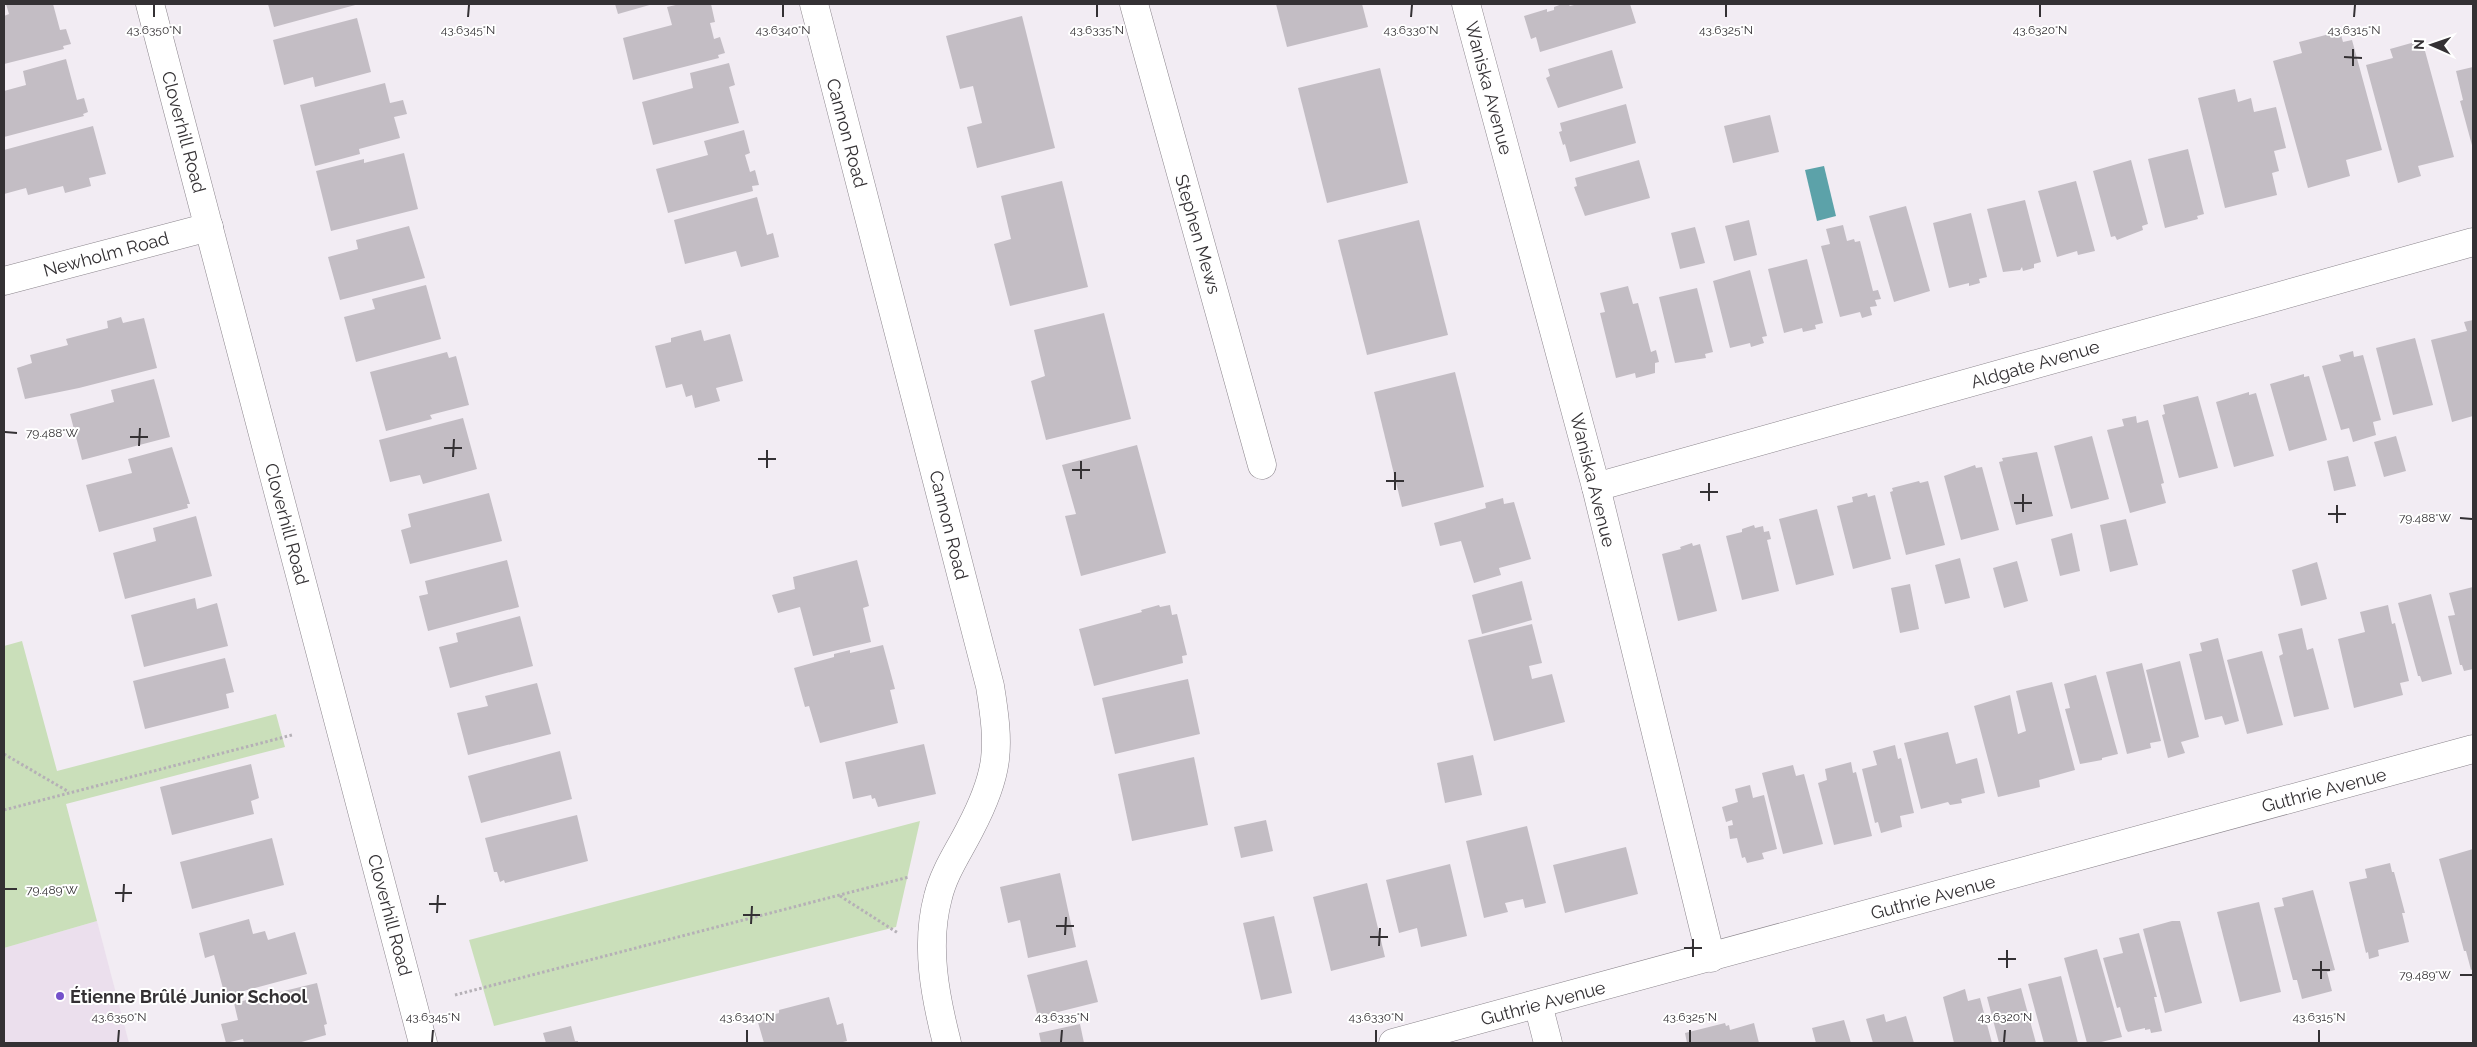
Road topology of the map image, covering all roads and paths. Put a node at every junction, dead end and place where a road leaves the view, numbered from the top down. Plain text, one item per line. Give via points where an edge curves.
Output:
1 (150, 4) edge
2 (814, 4) edge
3 (1134, 4) edge
4 (1466, 4) edge
5 (209, 227) junction
6 (2473, 242) edge
7 (4, 281) edge
8 (1262, 465) dead end
9 (1596, 487) junction
10 (292, 735) dead end
11 (2473, 749) edge
12 (4, 754) edge
13 (70, 793) junction
14 (4, 810) edge
15 (949, 866) junction
16 (840, 895) junction
17 (931, 945) junction
18 (1711, 958) junction
19 (455, 995) dead end
20 (1538, 1004) junction
21 (424, 1043) edge
22 (947, 1043) edge
23 (1393, 1043) edge
24 (1548, 1043) edge

1 - 5 street, Cloverhill Road
2 - 15 street, Cannon Road via 993,702 997,742 990,785
3 - 8 street, Stephen Mews
4 - 9 street, Waniska Avenue
5 - 7 street, Newholm Road
5 - 21 street, Cloverhill Road
6 - 9 street, Aldgate Avenue
9 - 18 street, Waniska Avenue
10 - 13 path
11 - 18 street, Guthrie Avenue
12 - 13 path
13 - 14 path
15 - 16 path
15 - 17 street, Cannon Road via 938,896
16 - 17 path via 895,932
16 - 19 path
17 - 22 street, Cannon Road
18 - 20 street, Guthrie Avenue
20 - 23 street, Guthrie Avenue
20 - 24 street

